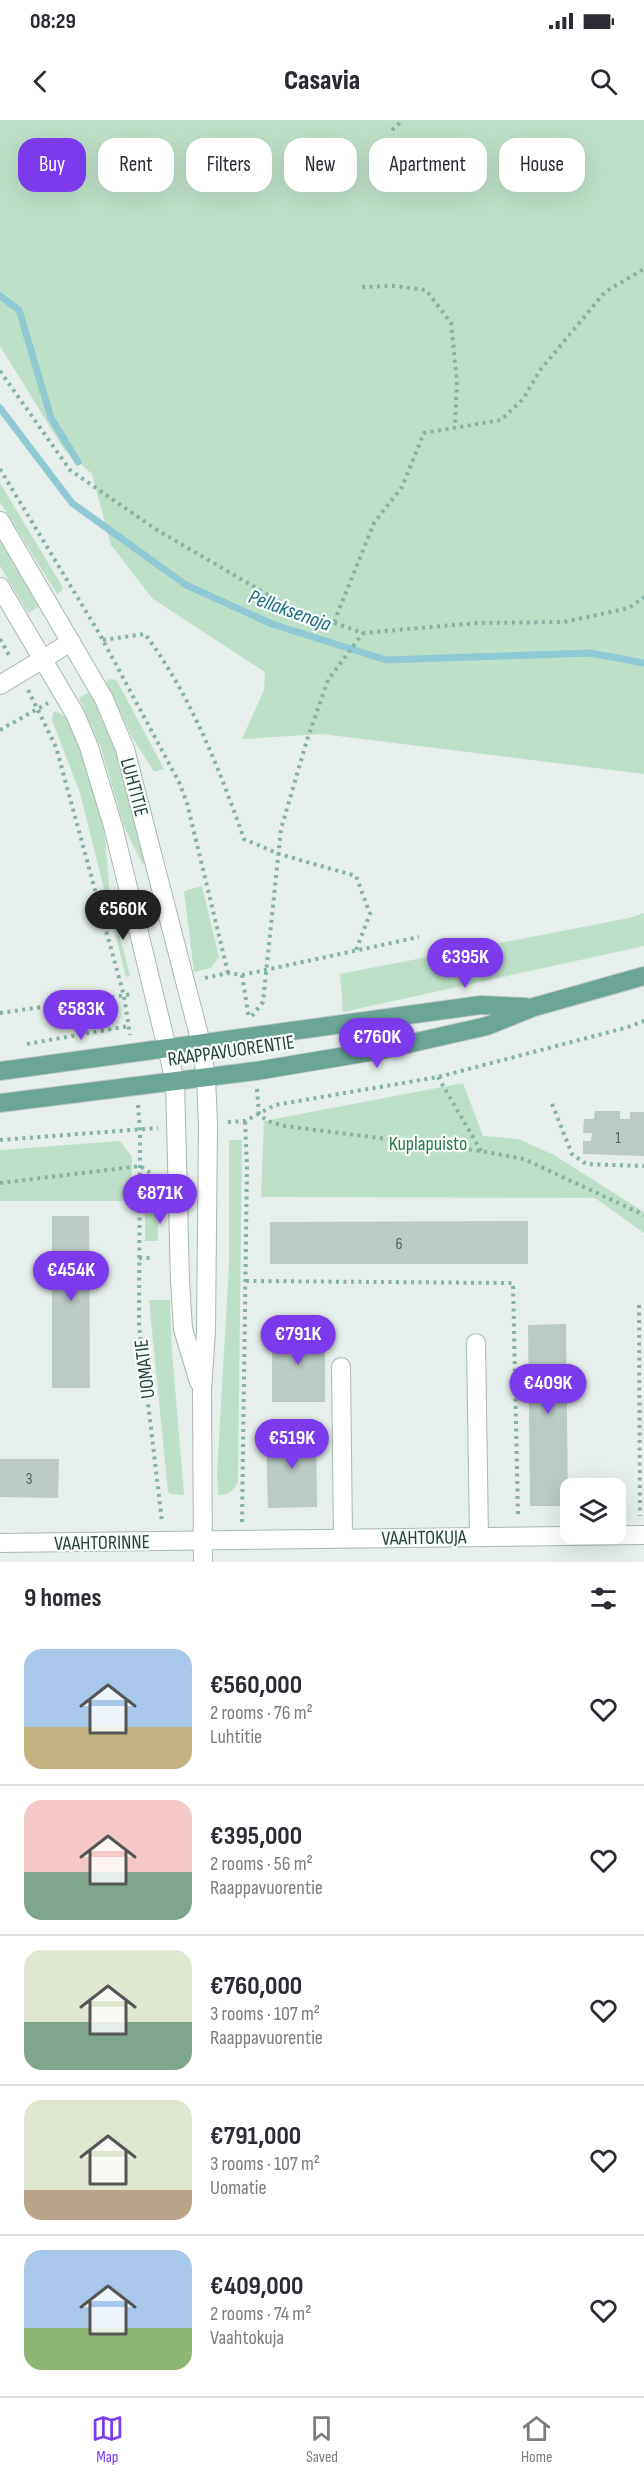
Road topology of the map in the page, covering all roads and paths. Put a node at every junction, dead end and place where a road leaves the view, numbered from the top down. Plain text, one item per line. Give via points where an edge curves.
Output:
1 (402, 120) edge
2 (392, 130) dead end
3 (644, 269) edge
4 (362, 287) dead end
5 (0, 371) edge
6 (455, 426) junction
7 (0, 521) edge
8 (0, 586) edge
9 (644, 597) edge
10 (334, 623) junction
11 (363, 633) junction
12 (0, 639) edge
13 (103, 640) dead end
14 (71, 642) junction
15 (44, 659) junction
16 (20, 673) junction
17 (0, 685) edge
18 (38, 708) junction
19 (0, 730) edge
20 (279, 854) junction
21 (419, 937) dead end
22 (356, 950) junction
23 (267, 969) junction
24 (242, 975) junction
25 (644, 976) edge
26 (186, 982) junction
27 (153, 990) junction
28 (124, 996) junction
29 (534, 1007) junction
30 (0, 1013) edge
31 (644, 1021) edge
32 (129, 1026) junction
33 (251, 1028) junction
34 (201, 1043) junction
35 (27, 1044) dead end
36 (167, 1047) junction
37 (133, 1052) junction
38 (0, 1071) edge
39 (256, 1071) junction
40 (206, 1077) junction
41 (438, 1077) junction
42 (174, 1081) junction
43 (136, 1086) junction
44 (0, 1102) edge
45 (552, 1104) dead end
46 (259, 1114) junction
47 (245, 1121) junction
48 (208, 1124) junction
49 (176, 1126) junction
50 (140, 1131) junction
51 (0, 1140) edge
52 (481, 1151) junction
53 (140, 1166) junction
54 (644, 1166) edge
55 (158, 1179) dead end
56 (0, 1183) edge
57 (644, 1215) edge
58 (139, 1258) junction
59 (154, 1258) dead end
60 (246, 1281) junction
61 (639, 1305) dead end
62 (476, 1343) dead end
63 (341, 1367) dead end
64 (202, 1390) junction
65 (518, 1520) dead end
66 (642, 1527) edge
67 (479, 1537) junction
68 (343, 1538) junction
69 (203, 1540) junction
70 (242, 1540) junction
71 (164, 1541) junction
72 (0, 1543) edge
73 (203, 1562) edge

1 - 2 path
3 - 6 path via 605,292 541,369 523,399 501,420
4 - 6 path via 426,290 451,323
5 - 10 path via 70,470 157,530 287,606
6 - 10 path via 424,433 402,487 374,523
7 - 14 street, LUHTITIE
8 - 15 street, LUHTITIE
9 - 11 path via 628,608 564,622 477,623
10 - 11 path
11 - 20 path via 328,680 306,740 281,829
12 - 16 path
13 - 20 path via 145,634 164,659 219,769 244,839
14 - 15 street
14 - 26 street, LUHTITIE via 104,699 125,749
15 - 16 street
15 - 27 street, LUHTITIE via 89,747 113,826
16 - 17 street
16 - 18 path
18 - 19 path
18 - 28 path via 56,747
20 - 22 path via 356,876 370,914
20 - 23 path
21 - 22 path
22 - 23 path
23 - 24 path
23 - 33 path via 263,1002
24 - 26 path via 228,973
24 - 33 path
25 - 29 main road, RAAPPAVUORENTIE
26 - 34 street, LUHTITIE
27 - 28 path
27 - 36 street, LUHTITIE
28 - 30 path
28 - 32 path
29 - 33 main road, RAAPPAVUORENTIE via 481,1005
29 - 39 main road, RAAPPAVUORENTIE via 487,1026 413,1044
31 - 41 path
32 - 35 path
32 - 37 path
33 - 34 main road, RAAPPAVUORENTIE
34 - 36 main road, RAAPPAVUORENTIE
34 - 40 street, LUHTITIE
36 - 37 main road, RAAPPAVUORENTIE
36 - 42 street
37 - 38 main road, RAAPPAVUORENTIE
39 - 40 main road, RAAPPAVUORENTIE
39 - 46 path
40 - 42 main road, RAAPPAVUORENTIE
40 - 48 street
41 - 46 path via 275,1105
41 - 52 path
42 - 43 main road, RAAPPAVUORENTIE
42 - 49 street
43 - 44 main road, RAAPPAVUORENTIE
43 - 50 path, UOMATIE
45 - 54 path via 572,1154 586,1164
46 - 47 path
46 - 52 path via 267,1121 285,1126
47 - 48 path
47 - 60 path
48 - 64 street
49 - 50 path
49 - 64 street via 183,1329
50 - 51 path
50 - 53 path, UOMATIE
52 - 57 path via 524,1159
53 - 55 path
53 - 56 path
53 - 58 path, UOMATIE
58 - 59 path
58 - 71 path, UOMATIE via 139,1326
60 - 65 path via 513,1283
60 - 70 path
61 - 66 path
62 - 67 street
63 - 68 street
64 - 69 street
66 - 67 street, VAAHTOKUJA
67 - 68 street, VAAHTOKUJA
68 - 70 street, VAAHTOKUJA
69 - 70 street, VAAHTOKUJA
69 - 71 street, VAAHTORINNE
69 - 73 street
71 - 72 street, VAAHTORINNE

